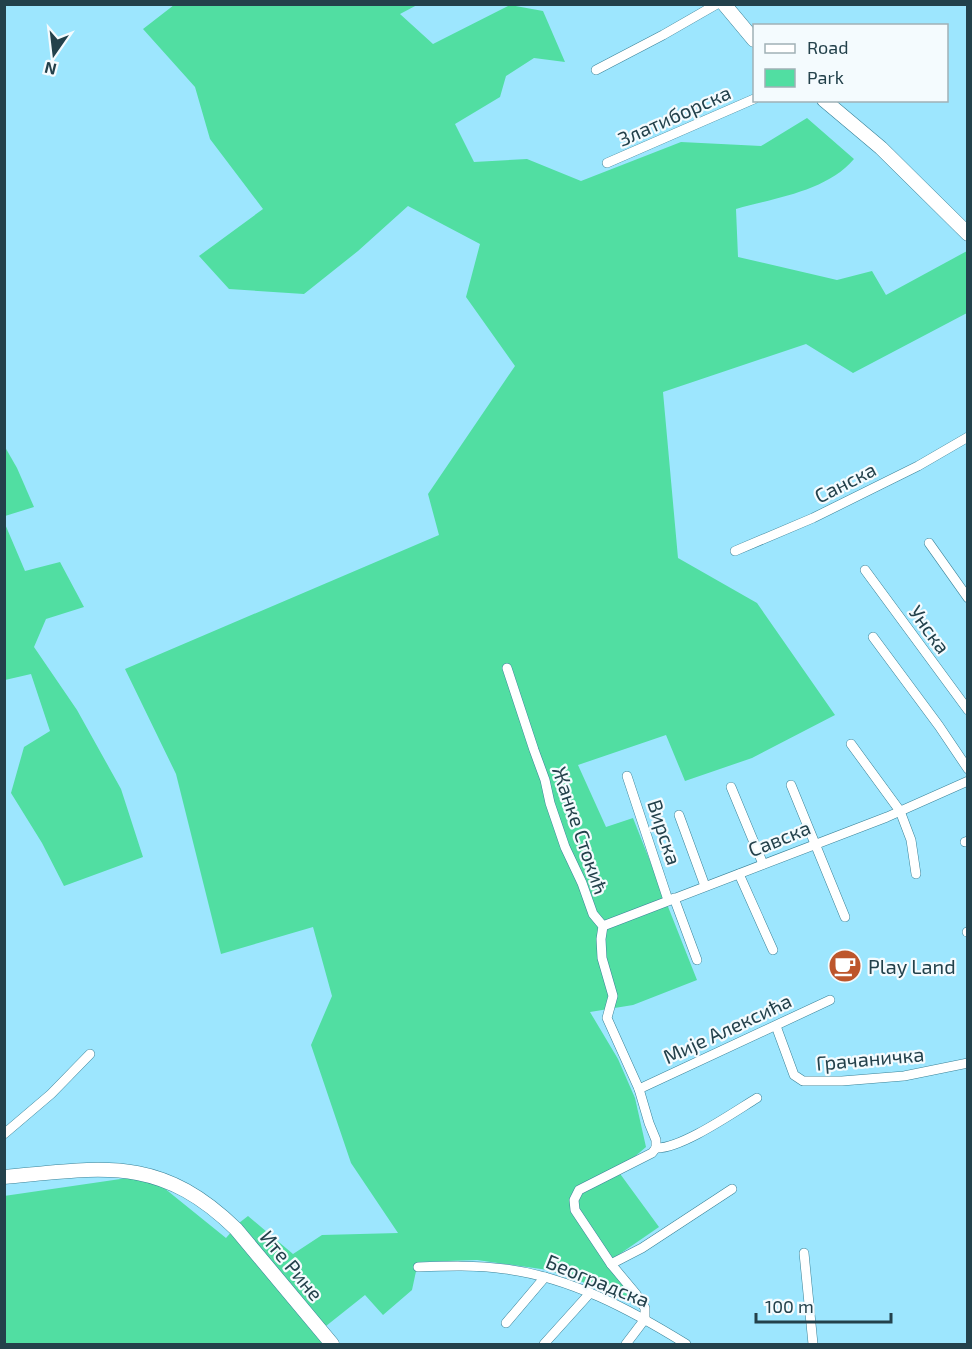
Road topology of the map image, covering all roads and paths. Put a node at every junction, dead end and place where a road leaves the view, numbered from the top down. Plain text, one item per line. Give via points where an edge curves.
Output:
1 (726, 6) edge
2 (753, 39) edge
3 (596, 70) dead end
4 (753, 99) edge
5 (826, 102) edge
6 (607, 163) dead end
7 (968, 234) edge
8 (968, 437) edge
9 (929, 543) dead end
10 (735, 551) dead end
11 (865, 570) dead end
12 (968, 598) edge
13 (873, 638) dead end
14 (507, 668) dead end
15 (968, 710) edge
16 (851, 744) dead end
17 (968, 769) edge
18 (627, 776) dead end
19 (968, 781) edge
20 (791, 785) dead end
21 (730, 787) dead end
22 (900, 811) junction
23 (679, 815) dead end
24 (814, 843) junction
25 (763, 864) junction
26 (738, 874) junction
27 (916, 874) dead end
28 (705, 886) junction
29 (671, 899) junction
30 (845, 917) dead end
31 (603, 926) junction
32 (773, 950) dead end
33 (697, 960) dead end
34 (830, 1000) dead end
35 (776, 1026) junction
36 (90, 1054) dead end
37 (968, 1063) edge
38 (639, 1089) junction
39 (757, 1098) dead end
40 (4, 1134) edge
41 (656, 1148) junction
42 (4, 1177) edge
43 (732, 1189) dead end
44 (804, 1253) dead end
45 (610, 1264) junction
46 (418, 1267) dead end
47 (545, 1277) junction
48 (590, 1293) junction
49 (645, 1319) junction
50 (506, 1323) dead end
51 (332, 1344) edge
52 (544, 1344) edge
53 (626, 1344) edge
54 (686, 1344) edge
55 (813, 1344) edge

1 - 2 street
1 - 3 street
4 - 6 street, Златиборска
5 - 7 street via 890,156
8 - 10 street, Санска via 813,518
9 - 12 street
11 - 15 street, Унска
13 - 17 street
14 - 31 street, Жанке Стокић via 565,847 592,914
16 - 22 street
18 - 29 street, Вирска
19 - 22 street, Савска
20 - 24 street
21 - 25 street
22 - 24 street, Савска
22 - 27 street via 911,840
23 - 28 street
24 - 25 street, Савска
24 - 30 street
25 - 26 street, Савска
26 - 28 street, Савска
26 - 32 street
28 - 29 street, Савска
29 - 31 street, Савска
29 - 33 street, Вирска
31 - 38 street via 602,958 613,996 607,1018
34 - 35 street, Мије Алексића
35 - 37 street, Грачаничка via 794,1075 803,1081 904,1076
35 - 38 street, Мије Алексића
36 - 40 street
38 - 41 street
39 - 41 street via 698,1134
41 - 45 street via 579,1190 575,1197 575,1210
42 - 51 street, Ите Рине via 92,1169 129,1171 173,1184 219,1212 236,1229
43 - 45 street via 642,1248
44 - 55 street
45 - 49 street via 645,1308
46 - 47 street, Београдска via 479,1266
47 - 48 street, Београдска
47 - 50 street
48 - 49 street, Београдска
48 - 52 street
49 - 53 street
49 - 54 street, Београдска

